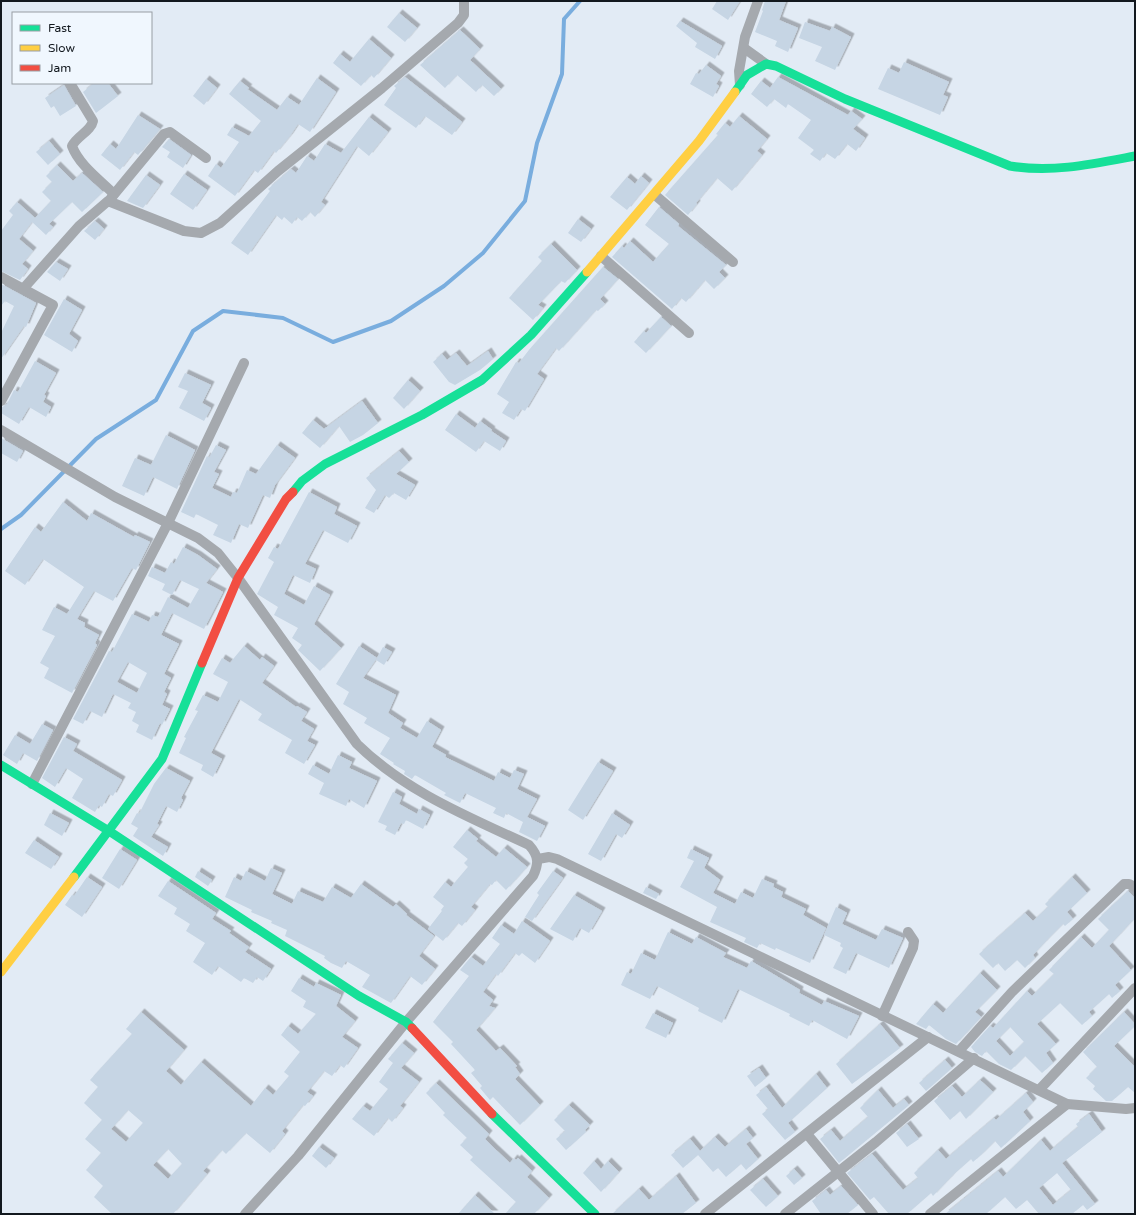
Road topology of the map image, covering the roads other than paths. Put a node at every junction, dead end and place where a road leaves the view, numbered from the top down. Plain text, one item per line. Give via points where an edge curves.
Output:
1 (464, 1) edge
2 (758, 1) edge
3 (744, 48) junction
4 (766, 64) junction
5 (71, 84) edge
6 (740, 85) junction
7 (1135, 156) edge
8 (206, 158) dead end
9 (655, 194) junction
10 (111, 198) junction
11 (601, 256) junction
12 (733, 262) dead end
13 (1, 277) edge
14 (23, 289) junction
15 (689, 333) dead end
16 (244, 363) dead end
17 (1, 401) edge
18 (1, 430) edge
19 (168, 523) junction
20 (238, 578) junction
21 (1, 766) edge
22 (32, 784) junction
23 (109, 831) junction
24 (538, 859) junction
25 (1135, 887) edge
26 (908, 932) dead end
27 (1, 972) edge
28 (1135, 988) edge
29 (882, 1016) junction
30 (406, 1022) junction
31 (928, 1037) junction
32 (959, 1051) junction
33 (974, 1058) junction
34 (1039, 1090) junction
35 (1067, 1104) junction
36 (1135, 1108) edge
37 (807, 1134) junction
38 (838, 1172) junction
39 (245, 1214) edge
40 (595, 1214) edge
41 (705, 1214) edge
42 (786, 1214) edge
43 (873, 1214) edge
44 (930, 1214) edge

1 - 10 street via 464,15 458,23 278,171 220,223 201,233 184,231
2 - 3 street via 745,37
3 - 4 street
3 - 6 street via 739,71
4 - 6 street via 753,69
4 - 7 street via 788,71 844,98 1010,166 1027,170 1045,169
5 - 10 street via 92,121 92,126 72,146
6 - 9 street via 721,113
8 - 10 street via 170,132 164,134
9 - 11 street
9 - 12 street
10 - 14 street via 79,226
11 - 15 street
11 - 20 street via 531,334 482,380 396,429 325,464 302,481 286,499
13 - 14 street
14 - 17 street via 53,305
16 - 19 street
18 - 19 street via 114,496
19 - 20 street via 198,538 218,553
19 - 22 street
20 - 23 street via 162,759
20 - 24 street via 357,744 367,754 430,799 530,845
21 - 22 street
22 - 23 street
23 - 27 street
23 - 30 street via 359,996
24 - 29 street via 557,859
24 - 30 street via 537,868 532,876
25 - 32 street via 1124,884 1012,992
26 - 29 street via 914,941 912,948
28 - 34 street
29 - 31 street
30 - 39 street via 298,1156
30 - 40 street via 484,1106
31 - 32 street
31 - 37 street
32 - 33 street
33 - 34 street
33 - 38 street
34 - 35 street
35 - 36 street
35 - 44 street
37 - 38 street
37 - 41 street
38 - 42 street
38 - 43 street

